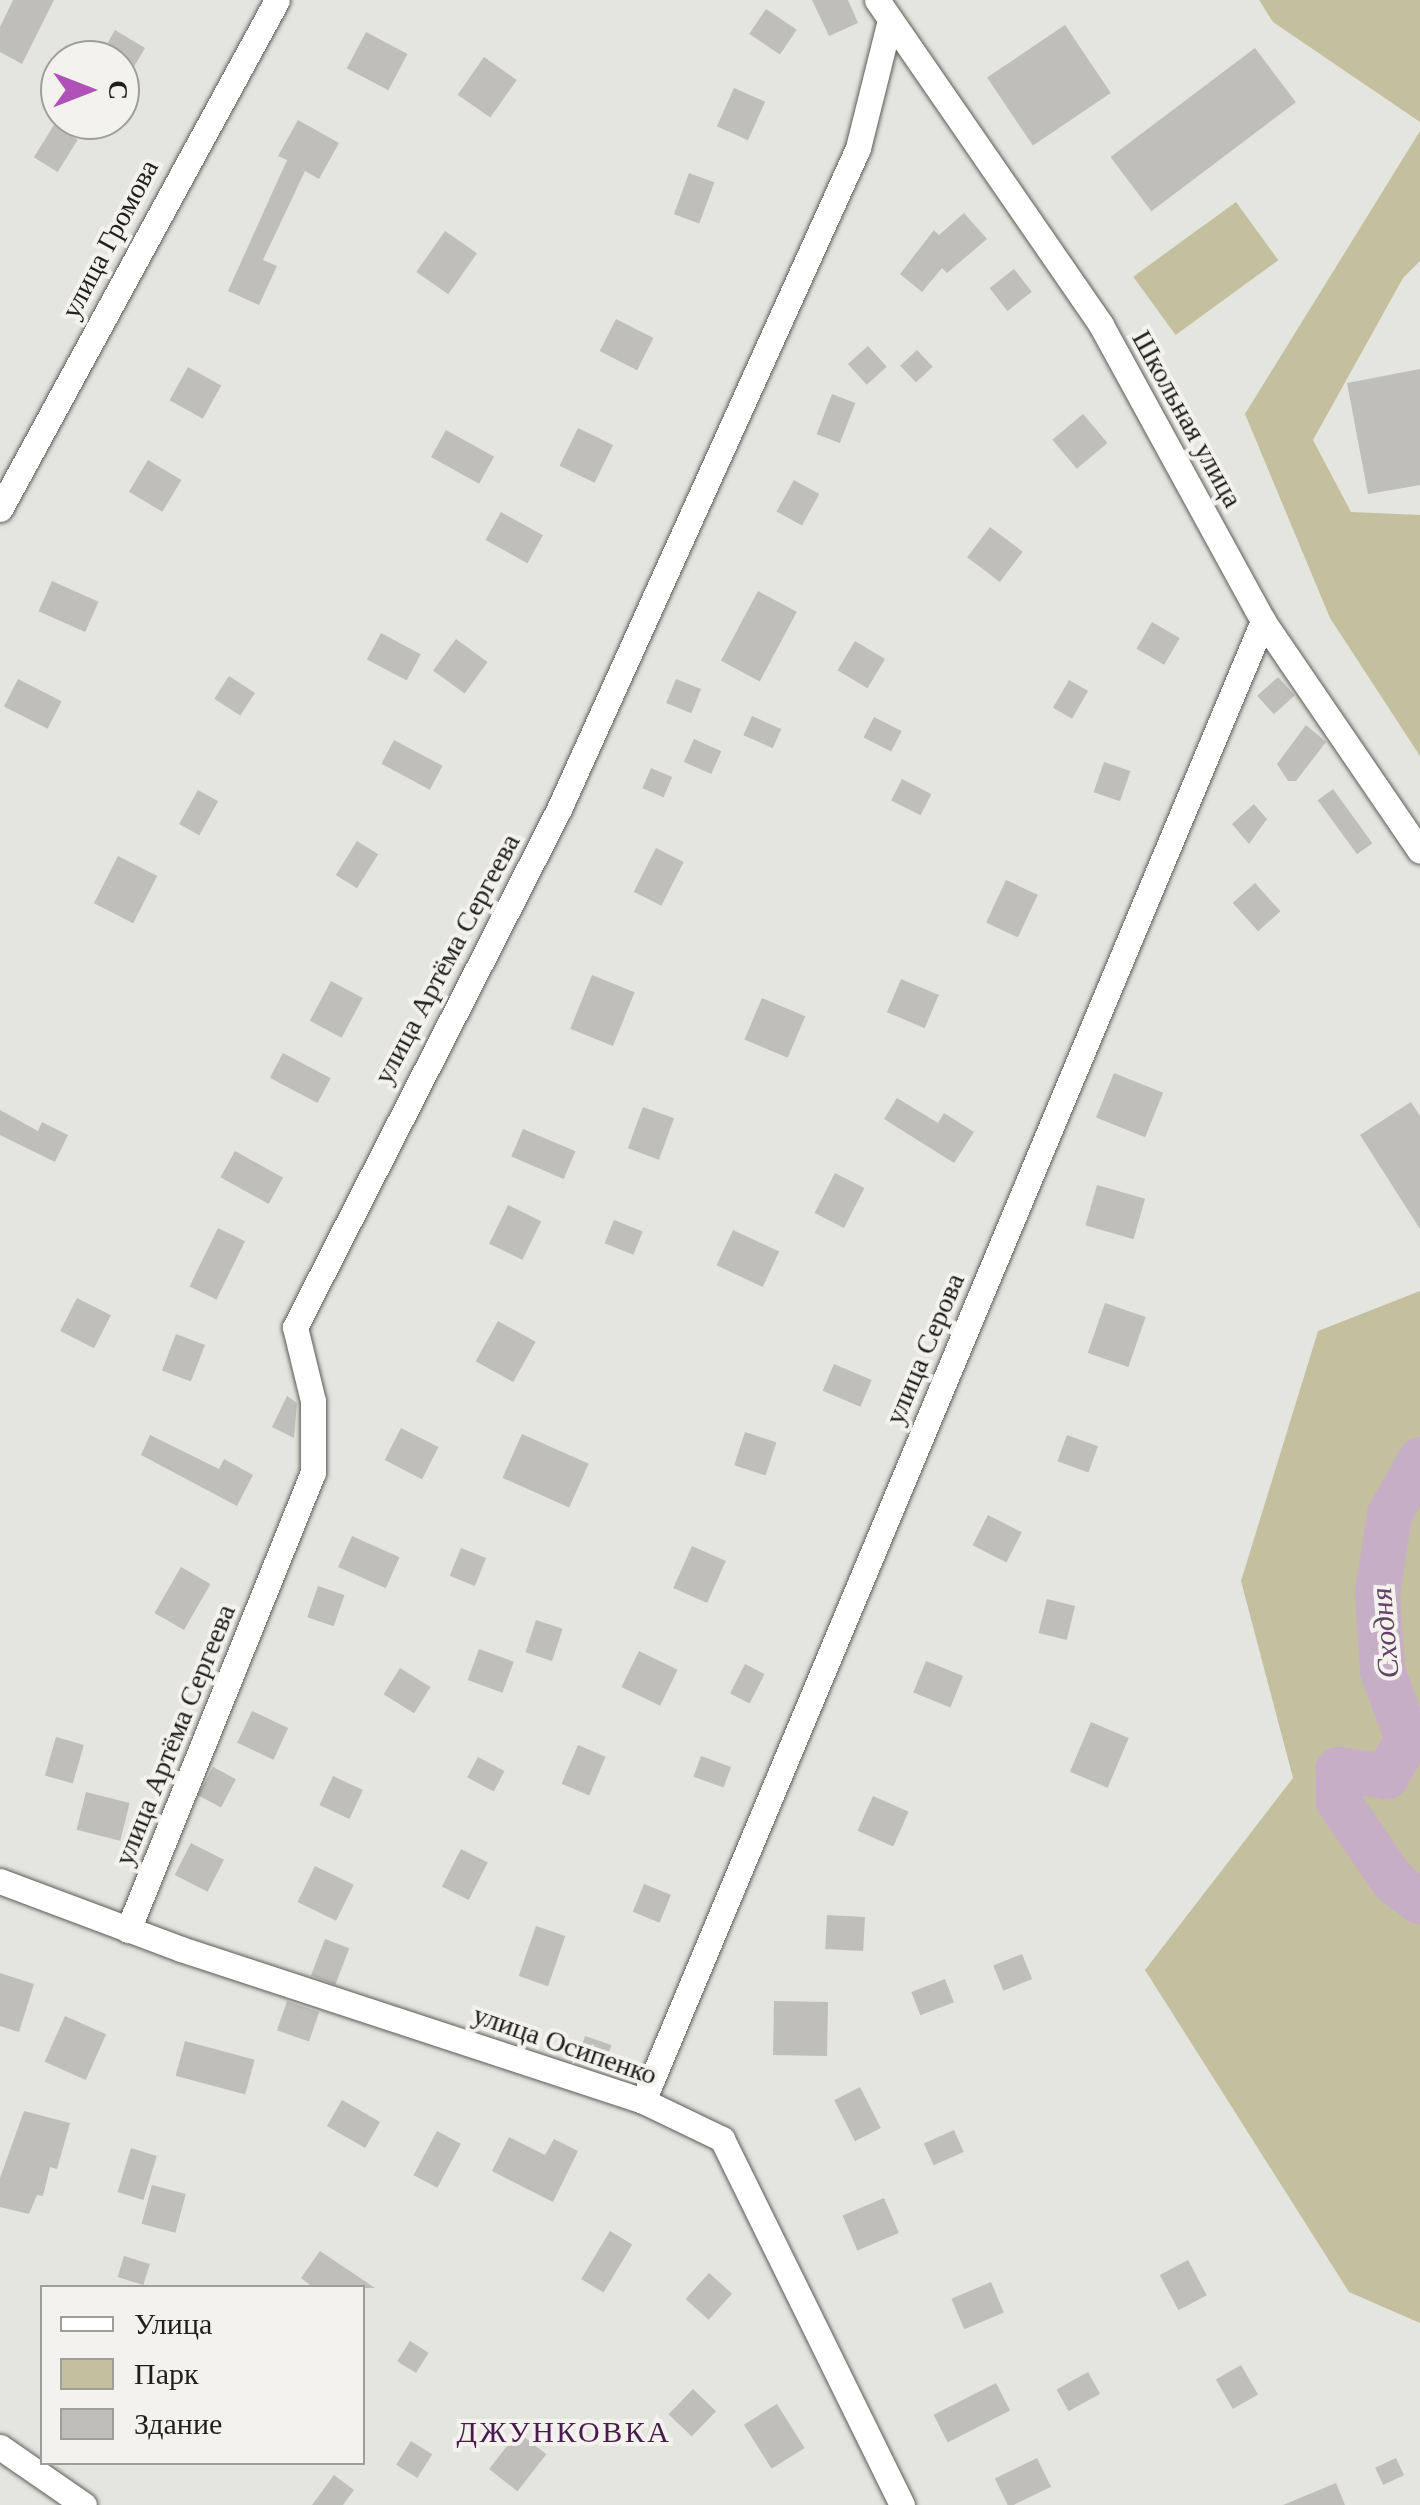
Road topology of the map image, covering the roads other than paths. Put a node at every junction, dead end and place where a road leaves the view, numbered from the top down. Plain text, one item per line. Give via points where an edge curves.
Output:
1 (277, 0) edge
2 (876, 0) edge
3 (889, 24) junction
4 (0, 508) edge
5 (1262, 621) junction
6 (1420, 850) edge
7 (0, 1881) edge
8 (128, 1930) junction
9 (643, 2101) junction
10 (0, 2447) edge
11 (84, 2505) edge
12 (902, 2505) edge

1 - 4 street, улица Громова
2 - 3 street
3 - 5 street, Школьная улица via 1101,325
3 - 8 street, улица Артёма Сергеева via 858,148 558,809 295,1327 314,1401 314,1473
5 - 6 street, Школьная улица
5 - 9 street, улица Серова
7 - 8 street, улица Осипенко
8 - 9 street, улица Осипенко
9 - 12 street, улица Осипенко via 722,2139
10 - 11 street

